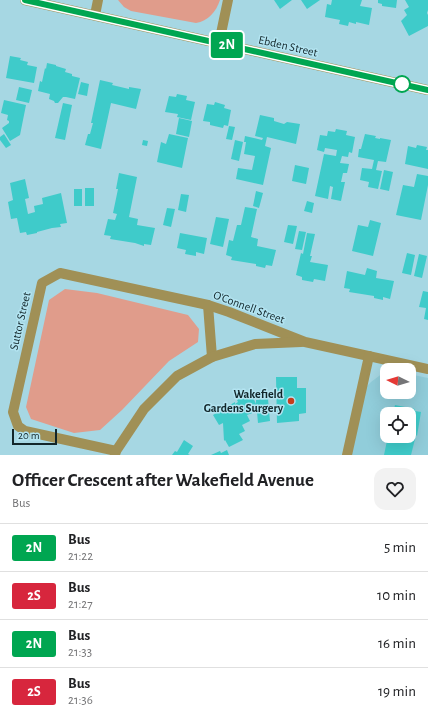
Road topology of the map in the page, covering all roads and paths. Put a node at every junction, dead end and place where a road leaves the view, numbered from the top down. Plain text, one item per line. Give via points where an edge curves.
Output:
1 (25, 0) edge
2 (98, 0) edge
3 (228, 0) edge
4 (95, 15) junction
5 (218, 43) junction
6 (428, 90) edge
7 (60, 273) joint
8 (208, 306) junction
9 (305, 342) junction
10 (369, 356) junction
11 (212, 357) junction
12 (428, 369) edge
13 (115, 453) edge
14 (347, 455) edge

1 - 4 street, Ebden Street
2 - 4 street
3 - 5 street
4 - 5 street, Ebden Street
5 - 6 street, Ebden Street
7 - 8 street, O'Connell Street
7 - 13 street, Suttor Street via 42,283 13,412 18,426 25,431
8 - 9 street, O'Connell Street
8 - 11 street
9 - 10 street, O'Connell Street
9 - 11 street, Suttor Street via 256,344
10 - 12 street, O'Connell Street
10 - 14 street
11 - 13 street, Suttor Street via 178,376 144,409

